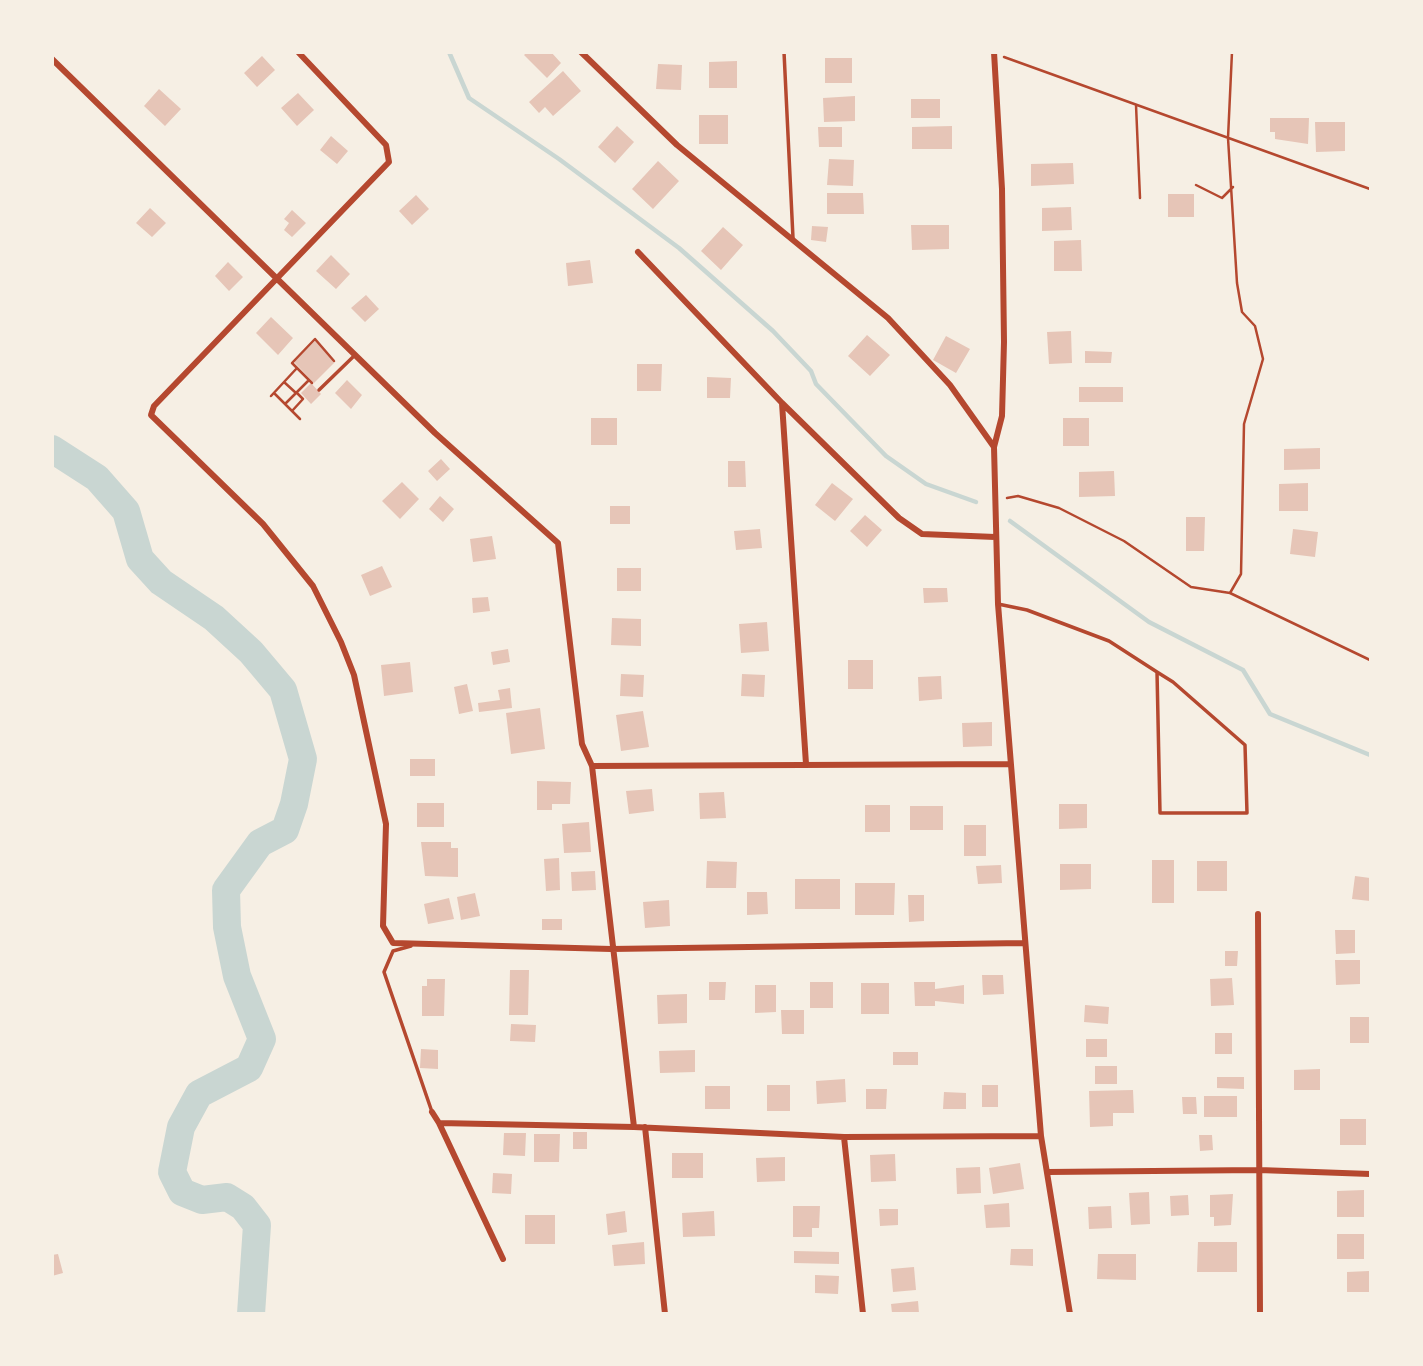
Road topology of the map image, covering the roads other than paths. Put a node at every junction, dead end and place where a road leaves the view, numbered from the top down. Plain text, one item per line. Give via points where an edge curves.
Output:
1 (581, 52) edge
2 (783, 52) edge
3 (994, 52) edge
4 (299, 54) edge
5 (52, 59) edge
6 (793, 240) junction
7 (638, 252) dead end
8 (277, 279) junction
9 (357, 354) junction
10 (319, 390) road end
11 (782, 403) junction
12 (994, 447) junction
13 (995, 537) junction
14 (998, 604) junction
15 (1157, 672) junction
16 (806, 764) junction
17 (1010, 764) junction
18 (592, 766) junction
19 (1258, 914) dead end
20 (1024, 943) junction
21 (411, 946) junction
22 (611, 949) junction
23 (432, 1112) joint
24 (439, 1123) junction
25 (634, 1126) junction
26 (645, 1127) junction
27 (1041, 1136) junction
28 (844, 1137) junction
29 (1259, 1170) junction
30 (1048, 1172) junction
31 (1370, 1174) edge
32 (503, 1259) dead end
33 (665, 1314) edge
34 (863, 1314) edge
35 (1070, 1314) edge
36 (1260, 1314) edge

1 - 6 street via 677,145
2 - 6 lane
3 - 12 street via 1004,342 1002,416
4 - 8 street via 386,145 390,155 384,170
5 - 8 street
6 - 12 street via 888,318 950,384
7 - 11 street
8 - 9 street
8 - 21 street via 154,406 151,415 263,524 313,586 341,642 354,675 386,824 383,926 393,943
9 - 10 lane
9 - 18 street via 435,433 558,543 582,744
11 - 13 street via 899,518 922,534
11 - 16 street
12 - 13 street
13 - 14 street
14 - 15 lane via 1109,641
14 - 17 street
15 - 15 lane via 1245,745 1247,813 1160,813
16 - 17 street
16 - 18 street
17 - 20 street
18 - 22 street
19 - 29 street
20 - 22 street
20 - 27 street
21 - 22 street
21 - 23 lane via 393,951 384,972
22 - 25 street
23 - 24 street
24 - 25 street
24 - 32 street
25 - 26 street
26 - 28 street
26 - 33 street
27 - 28 street
27 - 30 street
28 - 34 street
29 - 30 street
29 - 31 street
29 - 36 street
30 - 35 street

